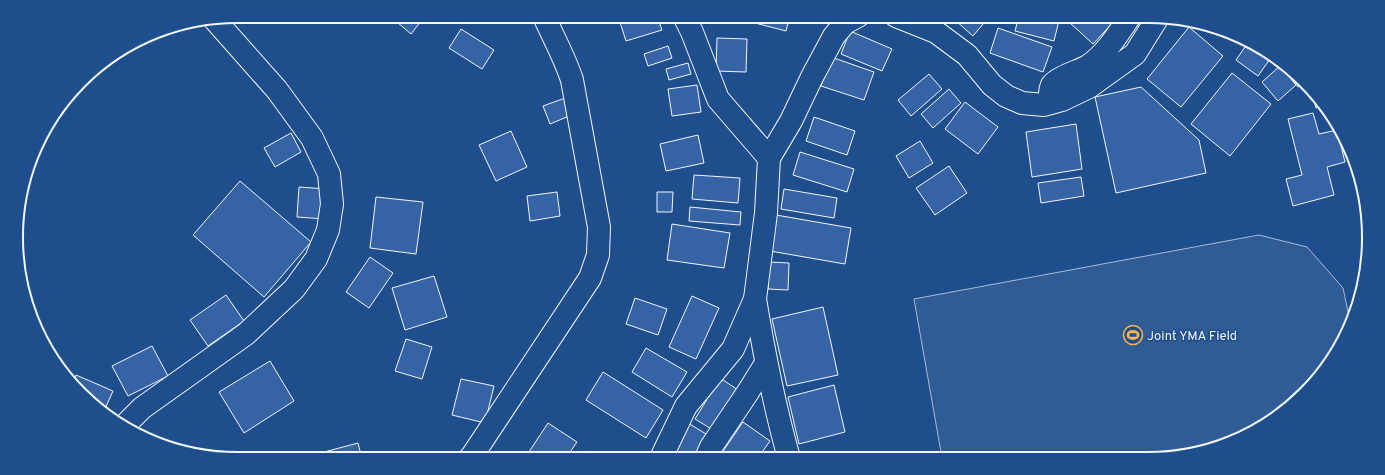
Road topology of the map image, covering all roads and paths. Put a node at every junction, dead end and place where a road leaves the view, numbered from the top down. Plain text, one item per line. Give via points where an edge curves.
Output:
1 (547, 23) edge
2 (688, 23) edge
3 (844, 23) edge
4 (914, 23) edge
5 (1126, 23) edge
6 (1154, 23) edge
7 (218, 24) edge
8 (1050, 103) junction
9 (769, 158) junction
10 (755, 299) junction
11 (766, 363) junction
12 (128, 422) edge
13 (475, 452) edge
14 (664, 452) edge
15 (709, 452) edge
16 (787, 452) edge

1 - 13 main road via 572,80 599,227 598,255 590,278
2 - 9 main road via 718,99
3 - 9 main road via 834,36 791,121
4 - 8 main road via 936,32 967,55 992,85 1006,96 1022,103
5 - 8 main road via 1099,57 1052,85
6 - 8 main road via 1134,54 1089,87
7 - 12 main road via 277,90 312,138 329,174 332,204 328,230 316,260 294,288 246,334 142,408
9 - 10 main road via 766,213
10 - 11 main road
10 - 14 main road via 732,349 686,406
11 - 15 main road
11 - 16 main road

